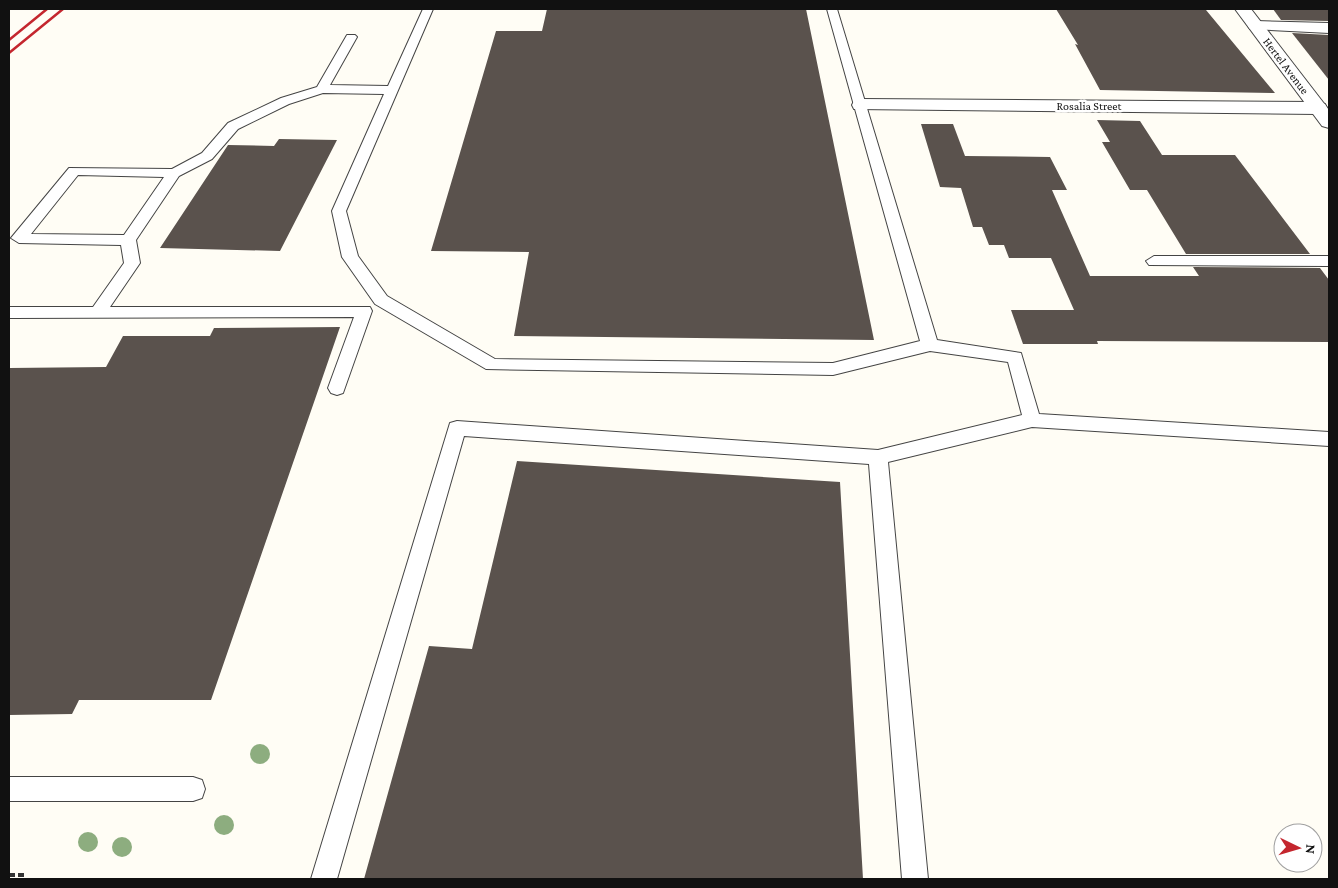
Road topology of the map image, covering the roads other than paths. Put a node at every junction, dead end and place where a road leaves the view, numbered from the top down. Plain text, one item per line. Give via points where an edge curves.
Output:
1 (428, 9) edge
2 (832, 9) edge
3 (1243, 9) edge
4 (1256, 26) junction
5 (1329, 28) edge
6 (351, 37) dead end
7 (322, 90) junction
8 (392, 90) junction
9 (860, 105) junction
10 (1324, 115) edge
11 (174, 173) junction
12 (128, 240) junction
13 (1154, 260) dead end
14 (1329, 260) edge
15 (381, 300) junction
16 (364, 311) junction
17 (98, 312) junction
18 (9, 313) edge
19 (930, 345) junction
20 (337, 388) dead end
21 (1032, 420) junction
22 (1329, 438) edge
23 (878, 457) junction
24 (9, 789) edge
25 (192, 789) dead end
26 (324, 879) edge
27 (915, 879) edge

1 - 8 lane
2 - 9 lane
3 - 4 street, Hertel Avenue
4 - 5 street
4 - 10 street, Hertel Avenue
6 - 7 lane
7 - 8 lane
7 - 11 lane via 285,100 233,126 207,156
8 - 15 lane via 339,211 350,256
9 - 10 street, Rosalia Street
9 - 19 lane
11 - 12 lane
11 - 12 lane via 74,171 19,238
12 - 17 lane via 132,263
13 - 14 lane
15 - 16 lane
15 - 19 lane via 492,365 832,369
16 - 17 lane
16 - 20 lane
17 - 18 lane
19 - 21 lane via 1015,357
21 - 22 lane
21 - 23 lane
23 - 26 lane via 457,428
23 - 27 lane
24 - 25 lane

